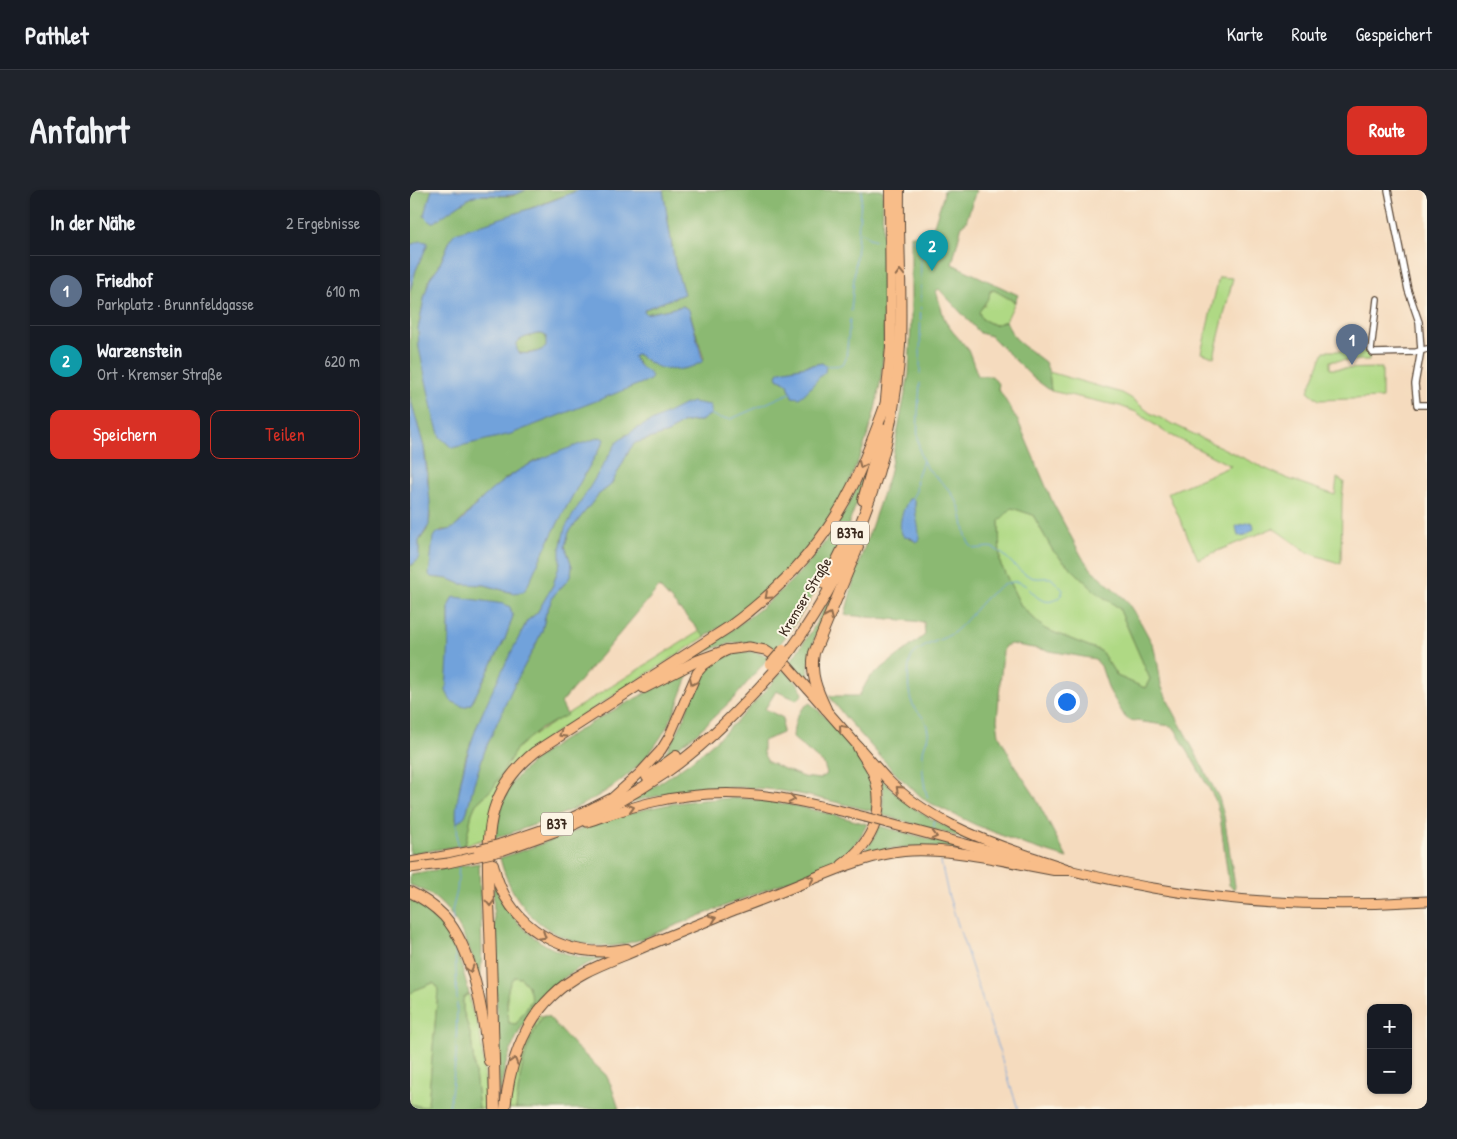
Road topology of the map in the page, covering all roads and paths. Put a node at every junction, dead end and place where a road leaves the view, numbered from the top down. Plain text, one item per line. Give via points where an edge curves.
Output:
1 (890, 190) edge
2 (899, 190) edge
3 (1388, 190) edge
4 (1377, 299) dead end
5 (1424, 349) edge
6 (893, 376) junction
7 (886, 403) junction
8 (1427, 405) edge
9 (879, 474) junction
10 (727, 650) junction
11 (785, 652) junction
12 (774, 666) junction
13 (603, 708) junction
14 (826, 709) junction
15 (858, 747) junction
16 (612, 798) junction
17 (568, 827) junction
18 (489, 836) junction
19 (501, 848) junction
20 (410, 862) edge
21 (410, 868) edge
22 (836, 870) junction
23 (1070, 870) junction
24 (410, 892) edge
25 (1427, 901) edge
26 (650, 944) junction
27 (495, 1109) edge
28 (504, 1109) edge

1 - 6 highway, Kremser Straße / B37a
6 -> 2 highway, Kremser Straße / B37a via 900,322
3 - 5 street via 1408,290
4 - 5 street via 1373,353
5 - 8 street via 1415,384 1417,405
6 - 7 highway, Kremser Straße / B37a
6 - 9 highway, Kremser Straße / B37a via 890,427
7 - 11 highway, Kremser Straße / B37a via 872,468 849,534 839,558
7 -> 13 highway via 842,506 819,541 790,575 760,604 729,627
9 - 11 highway, Kremser Straße / B37a via 841,569 818,611
14 -> 9 highway via 814,680 814,652 852,565
10 - 13 highway via 697,661
10 - 14 main road via 749,647 772,654 793,671
10 -> 16 main road via 697,673 676,724 661,750
11 - 12 highway, Kremser Straße / B37a, bridge
12 - 16 highway, Kremser Straße / B37a via 698,739
12 - 17 highway, Kremser Straße / B37a via 742,707 666,772 600,812
13 -> 18 highway via 548,743 518,768 500,795
15 -> 14 main road
15 - 22 highway via 876,780 878,811 865,845
23 -> 15 main road via 986,840 936,816 898,789
16 - 19 main road, B37
17 - 19 main road, B37
17 -> 23 main road, bridge via 652,802 715,793 755,794 817,804
18 -> 26 highway via 495,872 504,894 518,916 544,937 565,947 596,952
18 -> 27 highway
19 - 20 main road, B37, bridge
19 - 21 main road, B37, bridge via 456,862
22 - 23 highway via 893,852 920,851
26 -> 22 highway
23 - 25 main road via 1167,891 1256,901 1350,904
24 -> 27 highway via 434,907 459,938 480,1008
28 -> 26 highway via 510,1071 519,1046 545,1004 582,974

